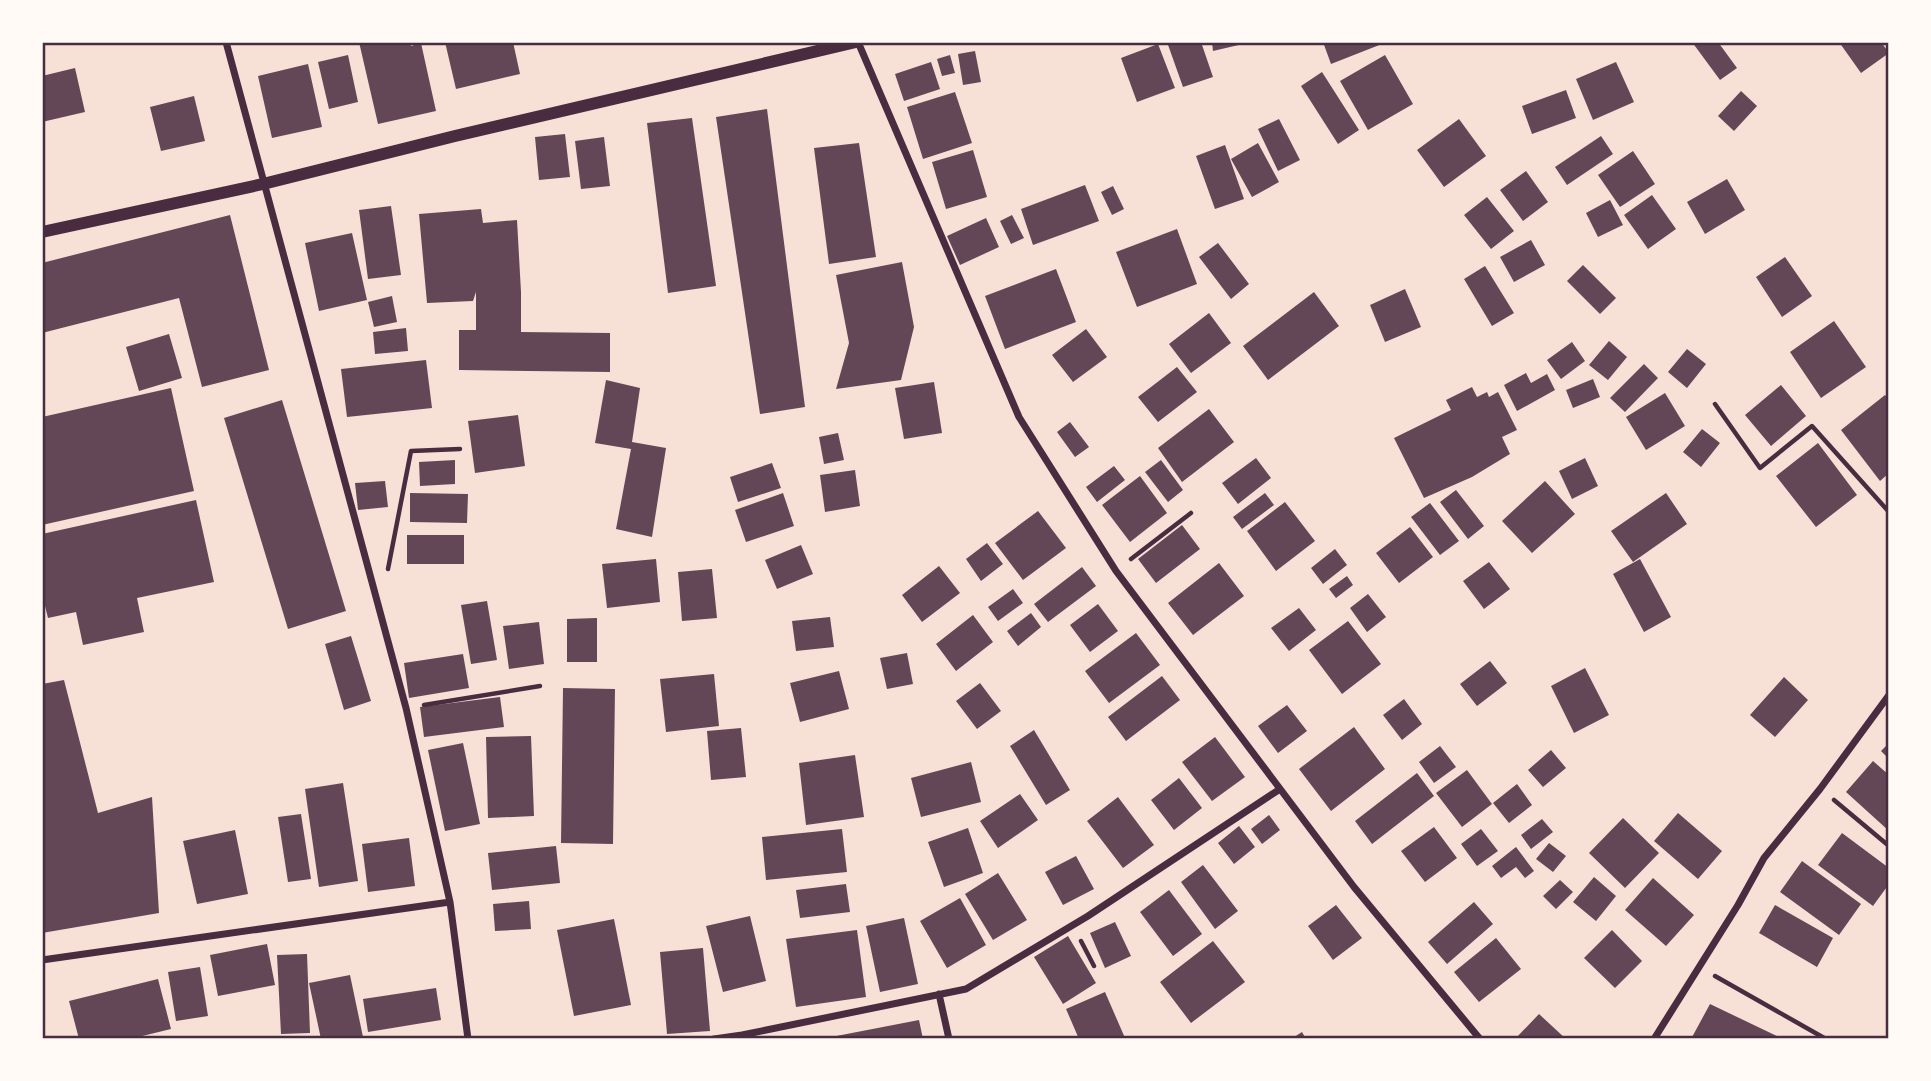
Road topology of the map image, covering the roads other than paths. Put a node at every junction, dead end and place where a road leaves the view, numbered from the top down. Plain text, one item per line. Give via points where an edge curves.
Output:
1 (226, 42) edge
2 (857, 42) edge
3 (263, 184) junction
4 (42, 232) edge
5 (1889, 695) edge
6 (1280, 789) junction
7 (450, 902) junction
8 (42, 960) edge
9 (939, 994) junction
10 (468, 1039) edge
11 (714, 1039) edge
12 (949, 1039) edge
13 (1480, 1039) edge
14 (1654, 1039) edge

1 - 3 street
2 - 3 street
2 - 6 street via 1020,417 1116,571
3 - 4 street
3 - 7 street via 406,708
5 - 14 street via 1764,858
6 - 9 street via 1073,925 966,989
6 - 13 street
7 - 8 street
7 - 10 street
9 - 11 street
9 - 12 street

